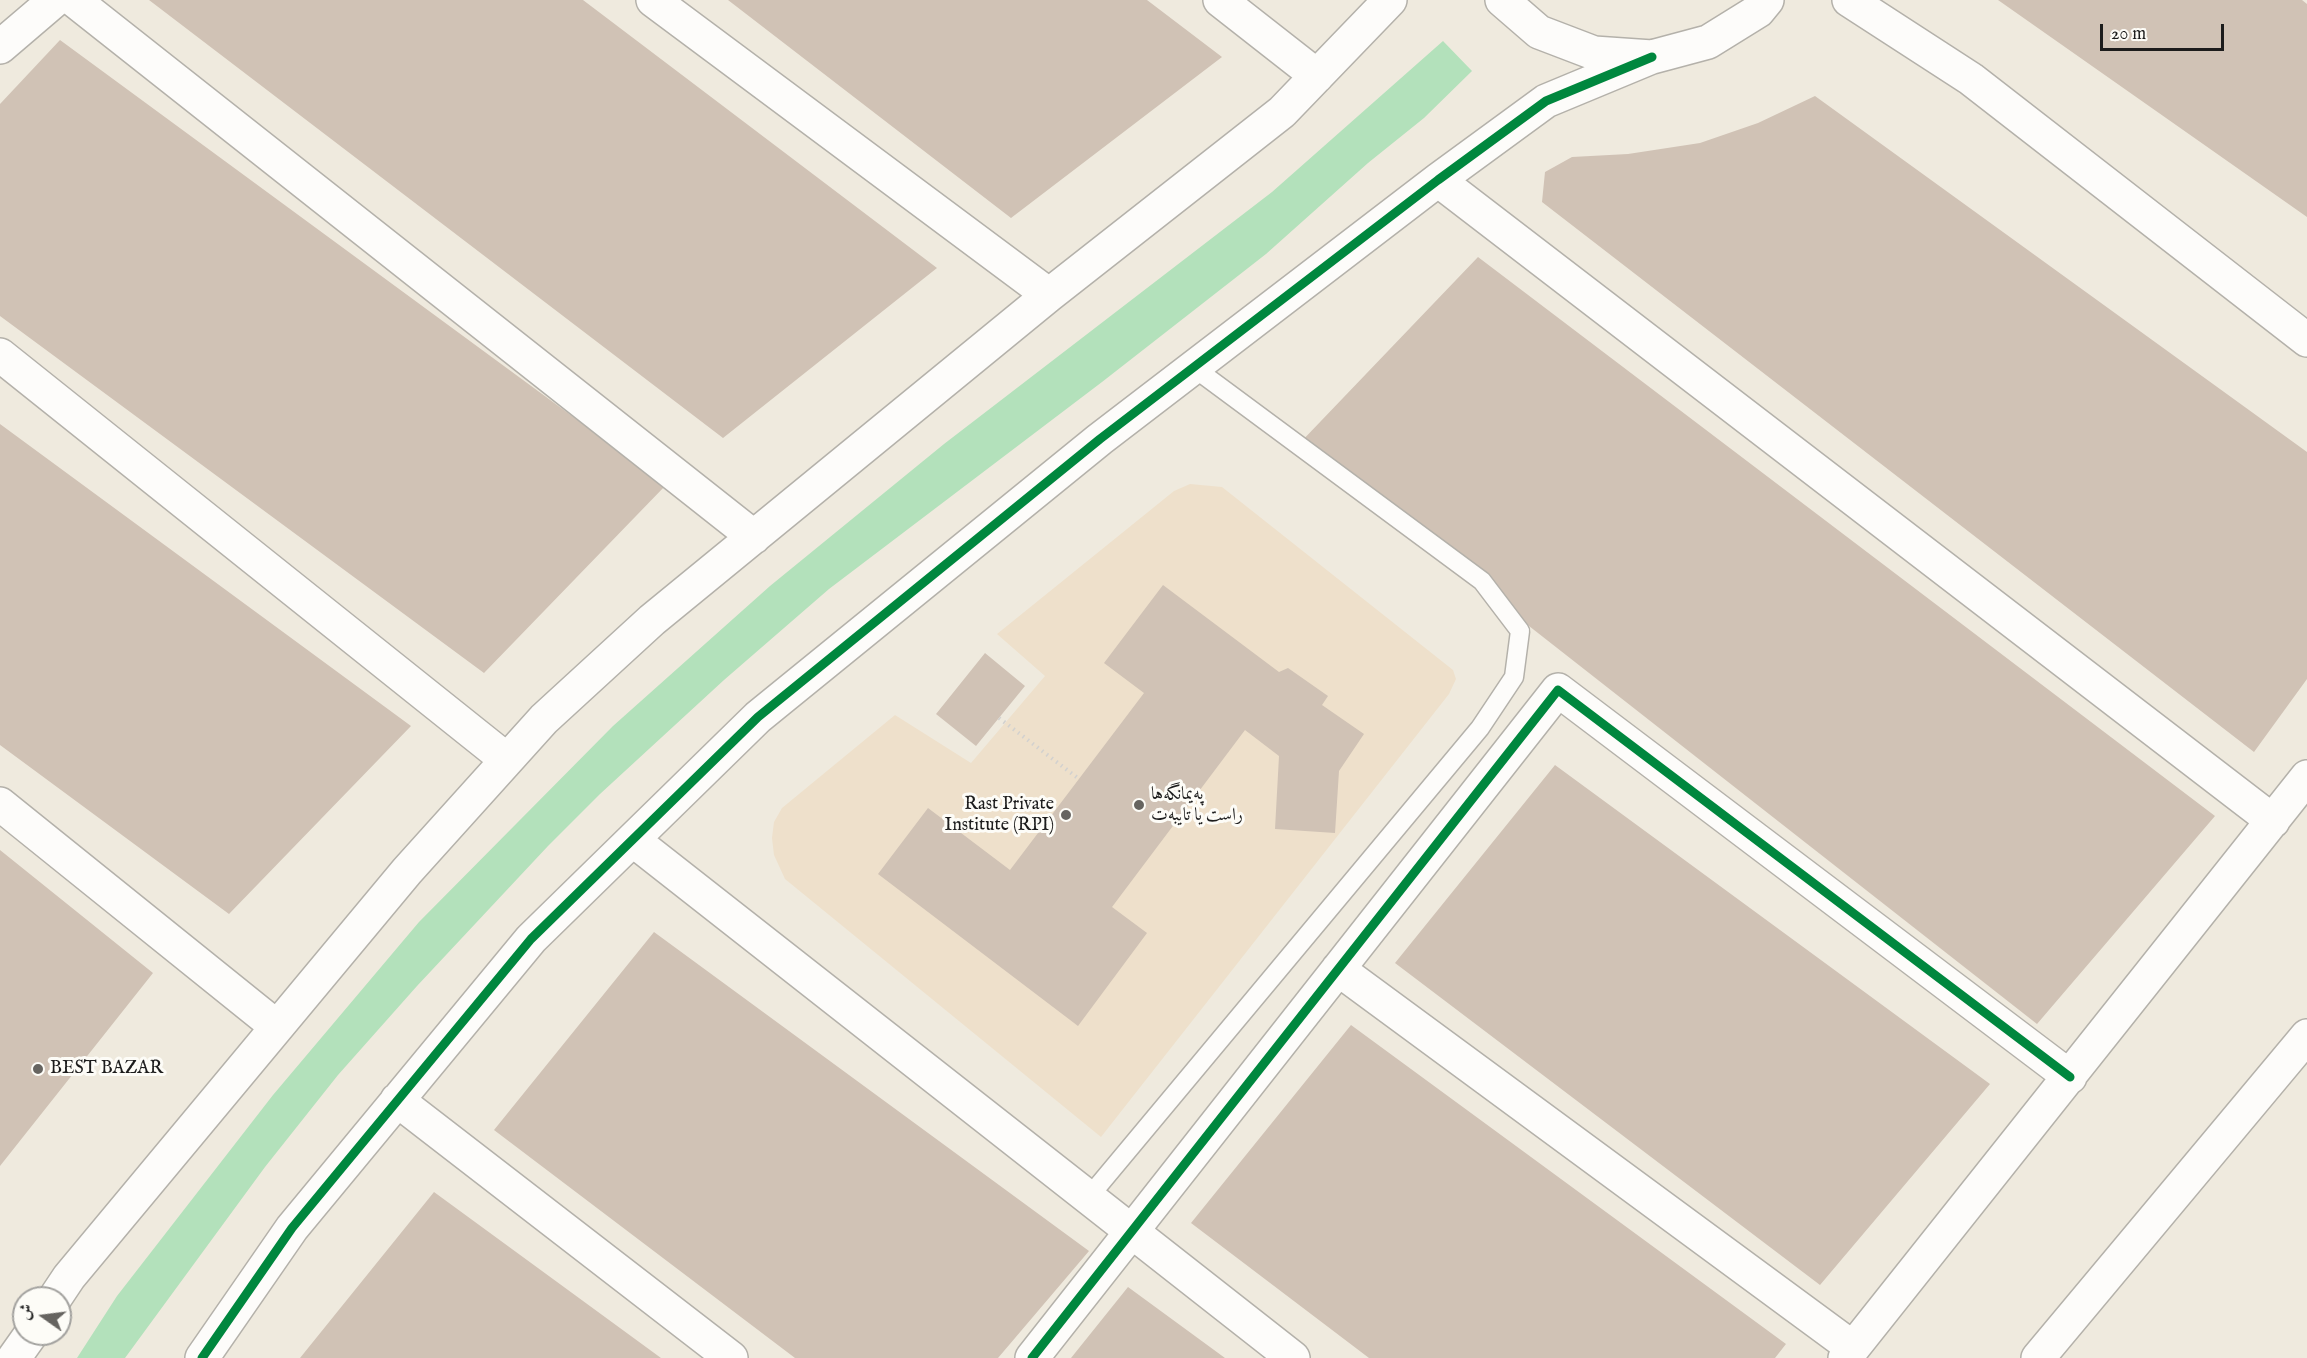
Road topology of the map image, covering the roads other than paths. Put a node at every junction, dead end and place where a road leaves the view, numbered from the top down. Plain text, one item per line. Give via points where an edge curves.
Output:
1 (55, 0) edge
2 (74, 0) edge
3 (653, 0) edge
4 (1220, 0) edge
5 (1390, 0) edge
6 (1502, 0) edge
7 (1767, 0) edge
8 (1849, 0) edge
9 (0, 47) edge
10 (1652, 57) junction
11 (1317, 76) junction
12 (1438, 180) junction
13 (1049, 295) junction
14 (2307, 340) edge
15 (0, 356) edge
16 (1193, 367) junction
17 (754, 537) junction
18 (507, 760) junction
19 (2307, 777) edge
20 (0, 804) edge
21 (2273, 821) junction
22 (633, 840) junction
23 (1338, 969) junction
24 (277, 1028) junction
25 (2307, 1036) edge
26 (2070, 1077) junction
27 (397, 1100) junction
28 (1088, 1198) junction
29 (1131, 1231) junction
30 (64, 1286) edge
31 (1849, 1353) edge
32 (202, 1358) edge
33 (731, 1358) edge
34 (1032, 1358) edge
35 (1293, 1358) edge
36 (2038, 1358) edge

1 - 9 street
2 - 17 street
3 - 13 street
4 - 11 street
5 - 11 street
6 - 10 street via 1539,32 1594,53
7 - 10 street via 1758,11 1708,42
8 - 14 street via 1971,79
10 - 12 street via 1546,101
11 - 13 street via 1282,112
12 - 16 street
12 - 21 street
13 - 17 street
15 - 18 street
16 - 22 street via 758,717
16 - 28 lane via 1482,581 1520,631 1514,677 1480,728
17 - 18 street via 652,620 544,719
18 - 24 street via 407,871
19 - 21 street
20 - 24 street
21 - 26 street
22 - 27 street via 531,939
22 - 28 street
23 - 26 street via 1558,690
23 - 29 street
23 - 31 street
24 - 30 street
25 - 36 street
26 - 31 street
27 - 32 street via 292,1228
27 - 33 street
28 - 29 street
29 - 34 street
29 - 35 street

